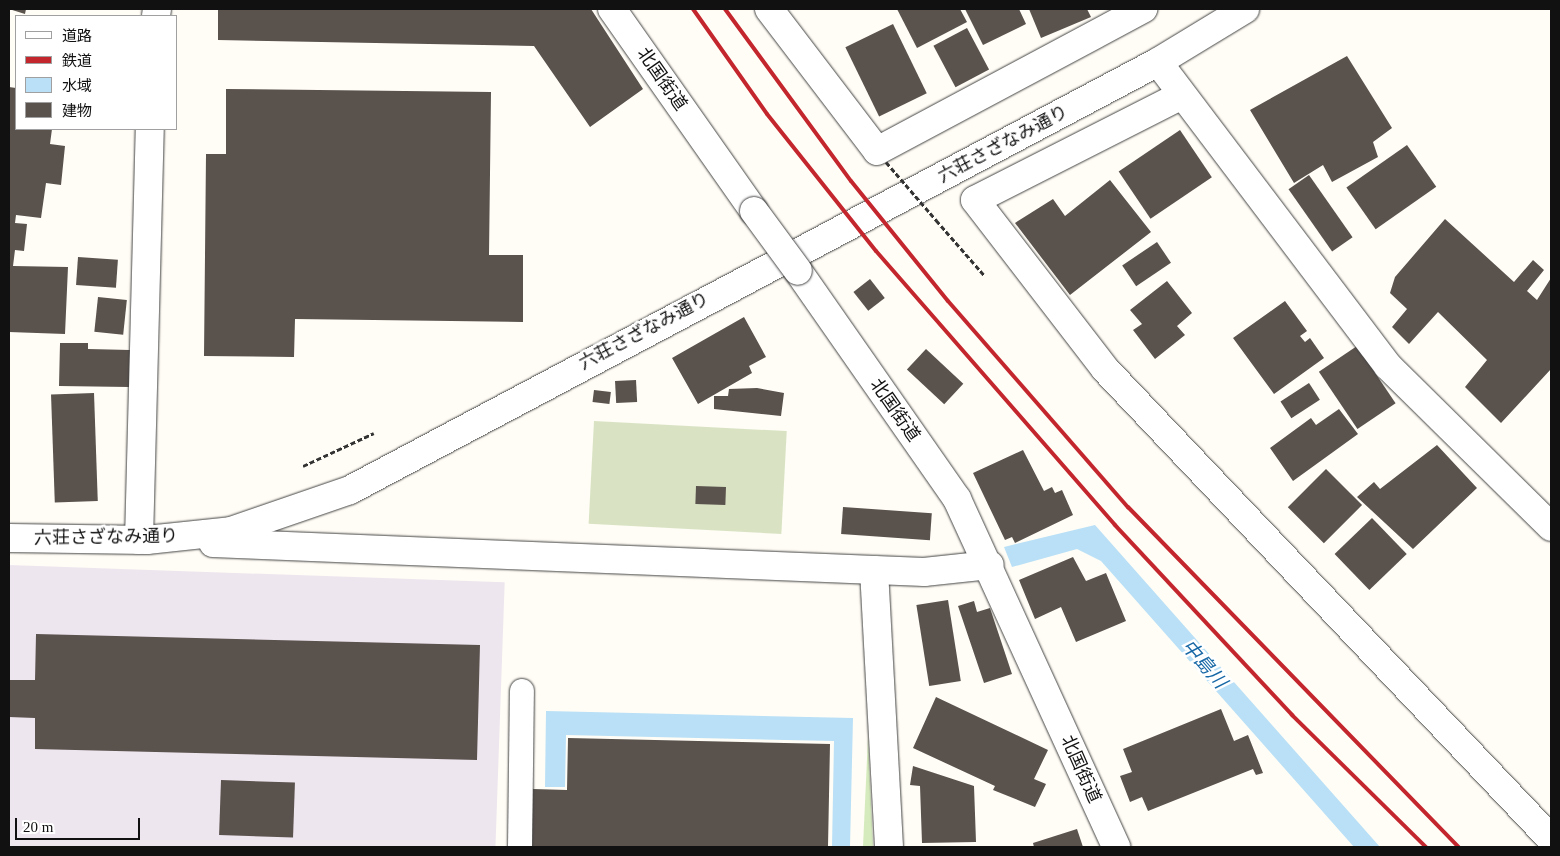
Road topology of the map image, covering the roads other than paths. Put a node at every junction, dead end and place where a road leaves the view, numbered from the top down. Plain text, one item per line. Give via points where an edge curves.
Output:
1 (612, 9) edge
2 (769, 9) edge
3 (1142, 9) edge
4 (1245, 9) edge
5 (1158, 62) junction
6 (1182, 95) junction
7 (150, 130) edge
8 (1551, 527) edge
9 (9, 538) edge
10 (143, 540) junction
11 (990, 565) junction
12 (874, 570) junction
13 (522, 691) dead end
14 (1551, 839) edge
15 (520, 847) edge
16 (889, 847) edge
17 (1116, 847) edge

1 - 11 street, 北国街道, bridge via 957,499
2 - 3 street via 876,151
4 - 5 street, 六荘さざなみ通り
5 - 6 street
5 - 10 street, 六荘さざなみ通り via 350,490 231,530
6 - 8 street via 1388,366
6 - 14 street via 975,200 1105,369
7 - 10 street
9 - 10 street, 六荘さざなみ通り
10 - 12 street
11 - 12 street via 924,572
11 - 17 street, 北国街道
12 - 16 street
13 - 15 lane

